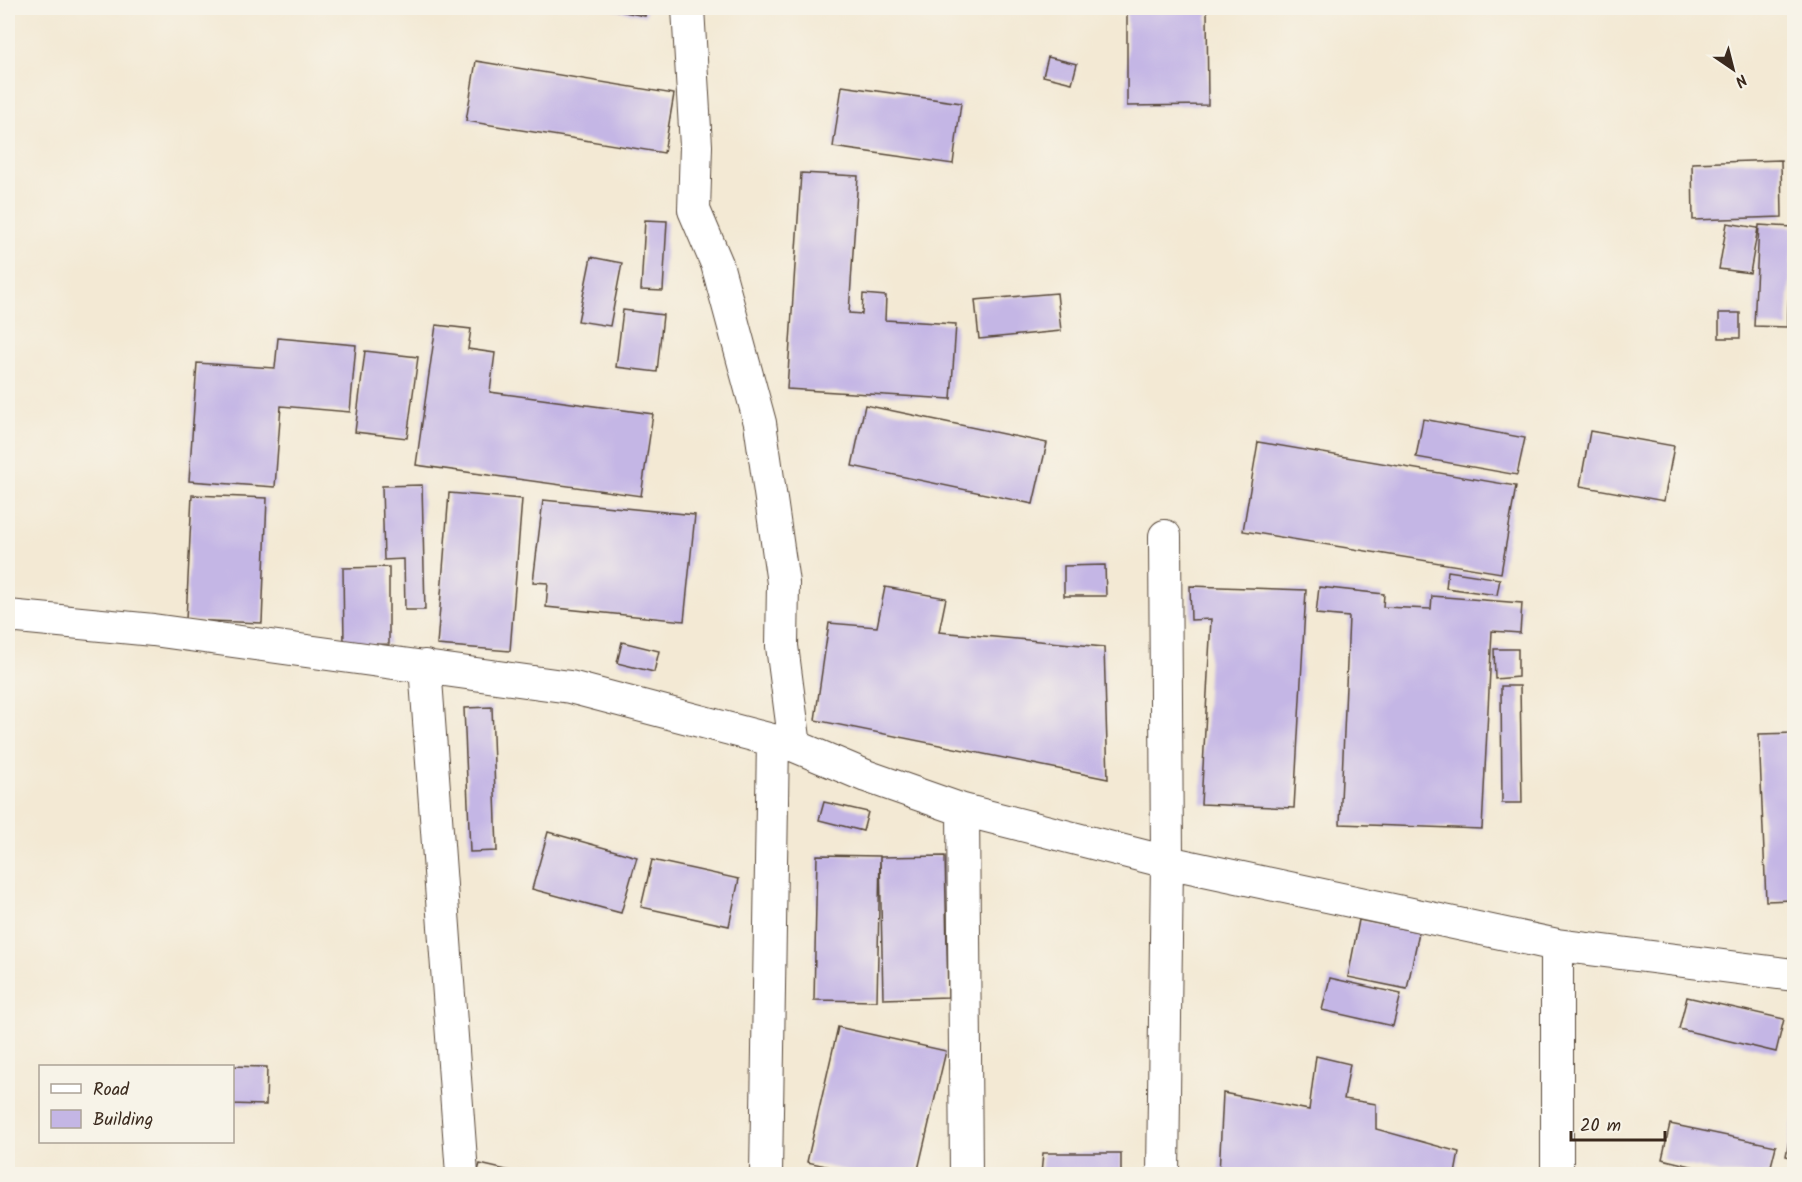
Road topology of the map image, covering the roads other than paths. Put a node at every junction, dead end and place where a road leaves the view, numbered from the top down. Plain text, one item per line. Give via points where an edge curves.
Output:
1 (688, 8) edge
2 (1165, 536) dead end
3 (8, 616) edge
4 (424, 666) junction
5 (784, 743) junction
6 (963, 810) junction
7 (1167, 862) junction
8 (1557, 945) junction
9 (1794, 975) edge
10 (462, 1174) edge
11 (766, 1174) edge
12 (966, 1174) edge
13 (1163, 1174) edge
14 (1557, 1174) edge

1 - 5 street via 696,146 694,210 717,264 760,423 783,583
2 - 7 street
3 - 4 street via 153,630
4 - 5 street via 570,687
4 - 10 street
5 - 6 street
5 - 11 street
6 - 7 street
6 - 12 street
7 - 8 street
7 - 13 street
8 - 9 street
8 - 14 street

